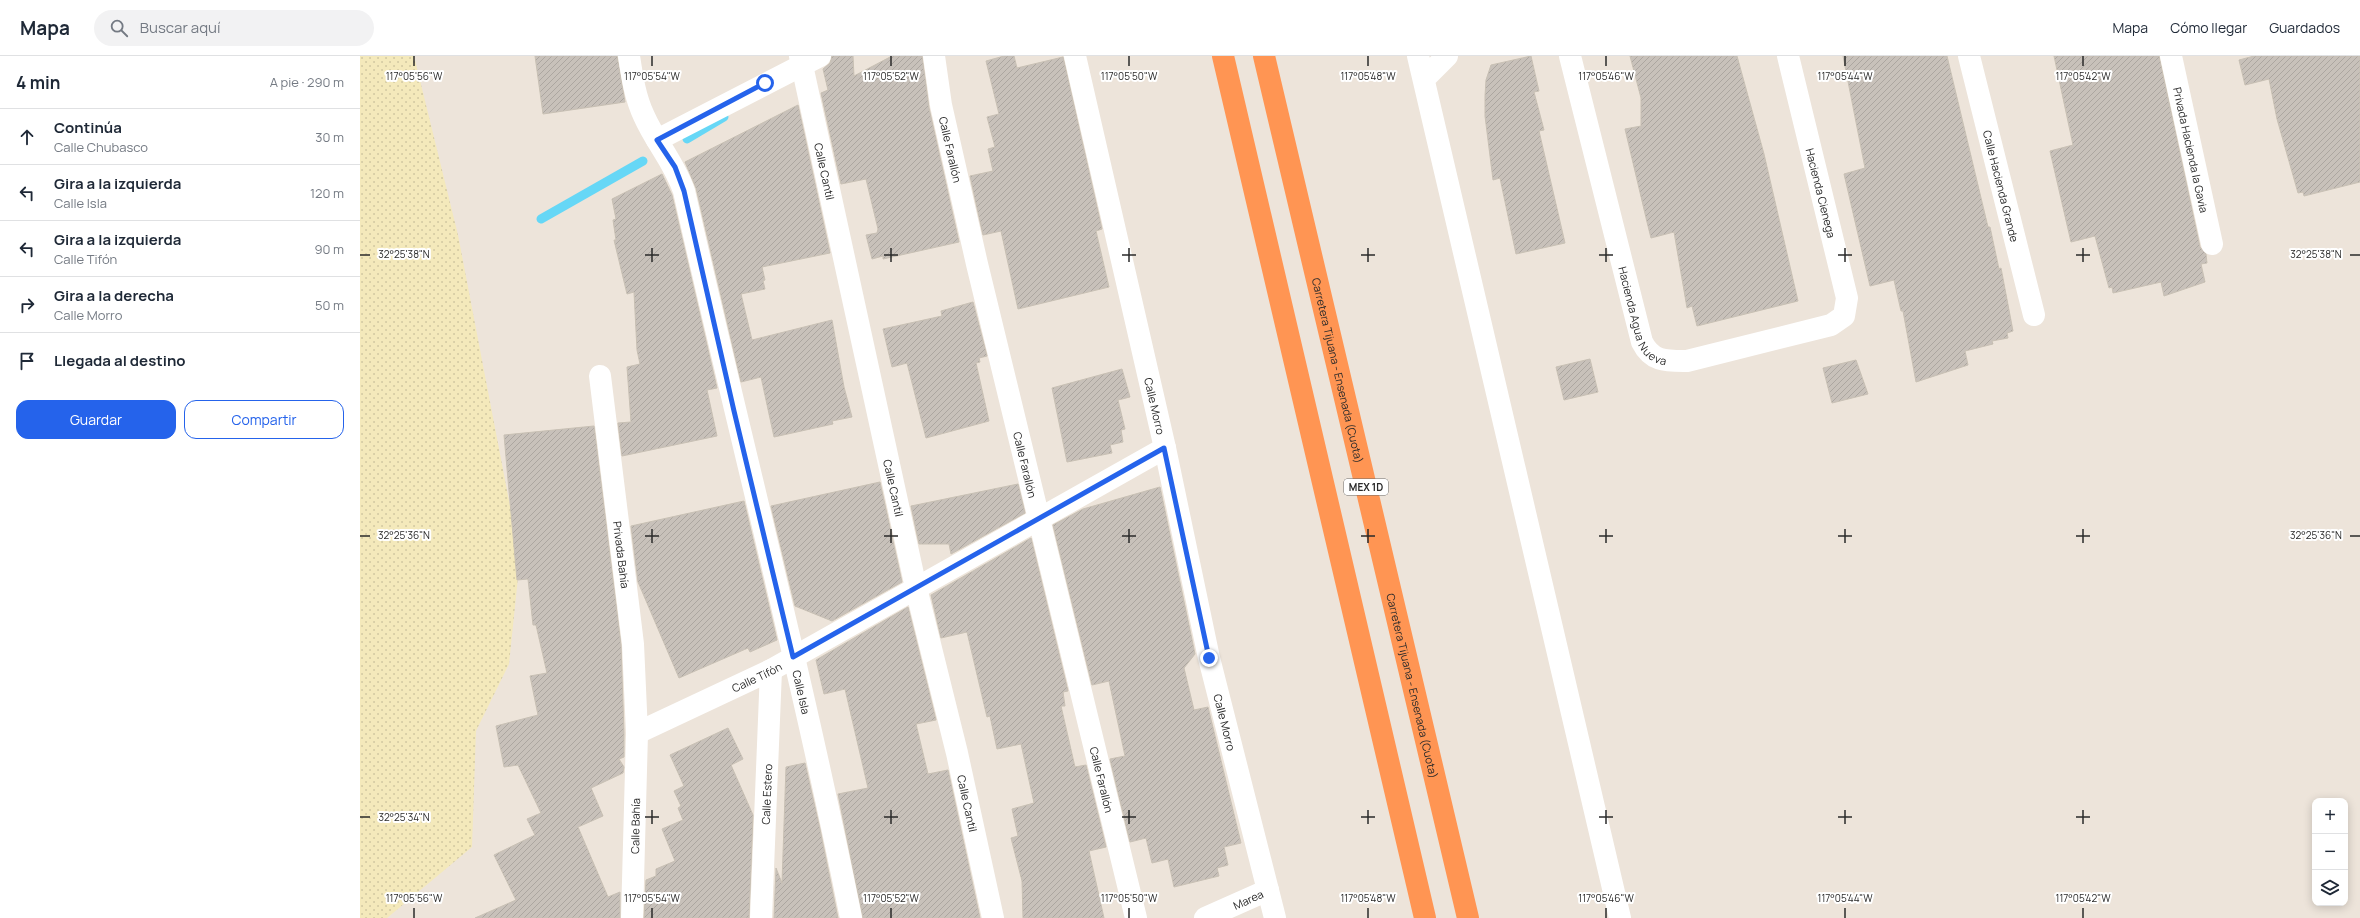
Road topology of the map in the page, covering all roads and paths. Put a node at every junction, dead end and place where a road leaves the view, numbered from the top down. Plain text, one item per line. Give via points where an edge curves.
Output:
1 (629, 56) edge
2 (820, 56) edge
3 (934, 56) edge
4 (1075, 56) edge
5 (1223, 56) edge
6 (1264, 56) edge
7 (1418, 56) edge
8 (1447, 56) edge
9 (1570, 56) edge
10 (1788, 56) edge
11 (1969, 56) edge
12 (2171, 56) edge
13 (801, 61) edge
14 (1424, 79) junction
15 (657, 140) junction
16 (2212, 244) dead end
17 (2034, 315) dead end
18 (1831, 325) joint
19 (600, 376) dead end
20 (1164, 448) junction
21 (1040, 518) junction
22 (916, 588) junction
23 (793, 657) junction
24 (771, 670) junction
25 (637, 733) junction
26 (1268, 890) junction
27 (632, 918) edge
28 (761, 918) edge
29 (851, 918) edge
30 (993, 918) edge
31 (1136, 918) edge
32 (1205, 918) edge
33 (1275, 918) edge
34 (1425, 918) edge
35 (1468, 918) edge
36 (1620, 918) edge

1 - 15 street, Calle Isla via 643,115
2 - 13 street
3 - 21 street, Calle Farallón via 941,105 977,264
4 - 20 street, Calle Morro
5 - 34 highway
6 - 35 highway, Carretera Tijuana - Ensenada (Cuota) / MEX 1D
7 - 14 street
8 - 14 street
9 - 18 street, Hacienda Agua Nueva via 1642,342 1647,352 1656,358 1669,361 1687,361
10 - 18 street, Hacienda Cienega via 1846,298 1844,316
11 - 17 street, Calle Hacienda Grande
12 - 16 street, Privada Hacienda la Gavia
13 - 15 street
13 - 22 street, Calle Cantil
14 - 36 street
15 - 23 street, Calle Isla via 675,167 684,191
19 - 25 street, Privada Bahía via 633,644
20 - 21 street, Calle Tifón
20 - 26 street, Calle Morro via 1209,658
21 - 22 street, Calle Tifón
21 - 31 street, Calle Farallón
22 - 23 street, Calle Tifón
22 - 30 street, Calle Cantil via 957,753
23 - 24 street, Calle Tifón
23 - 29 street, Calle Isla via 820,766
24 - 25 street, Calle Tifón
24 - 28 street, Calle Estero
25 - 27 street, Calle Bahía
26 - 32 street, Marea
26 - 33 street, Calle Morro

